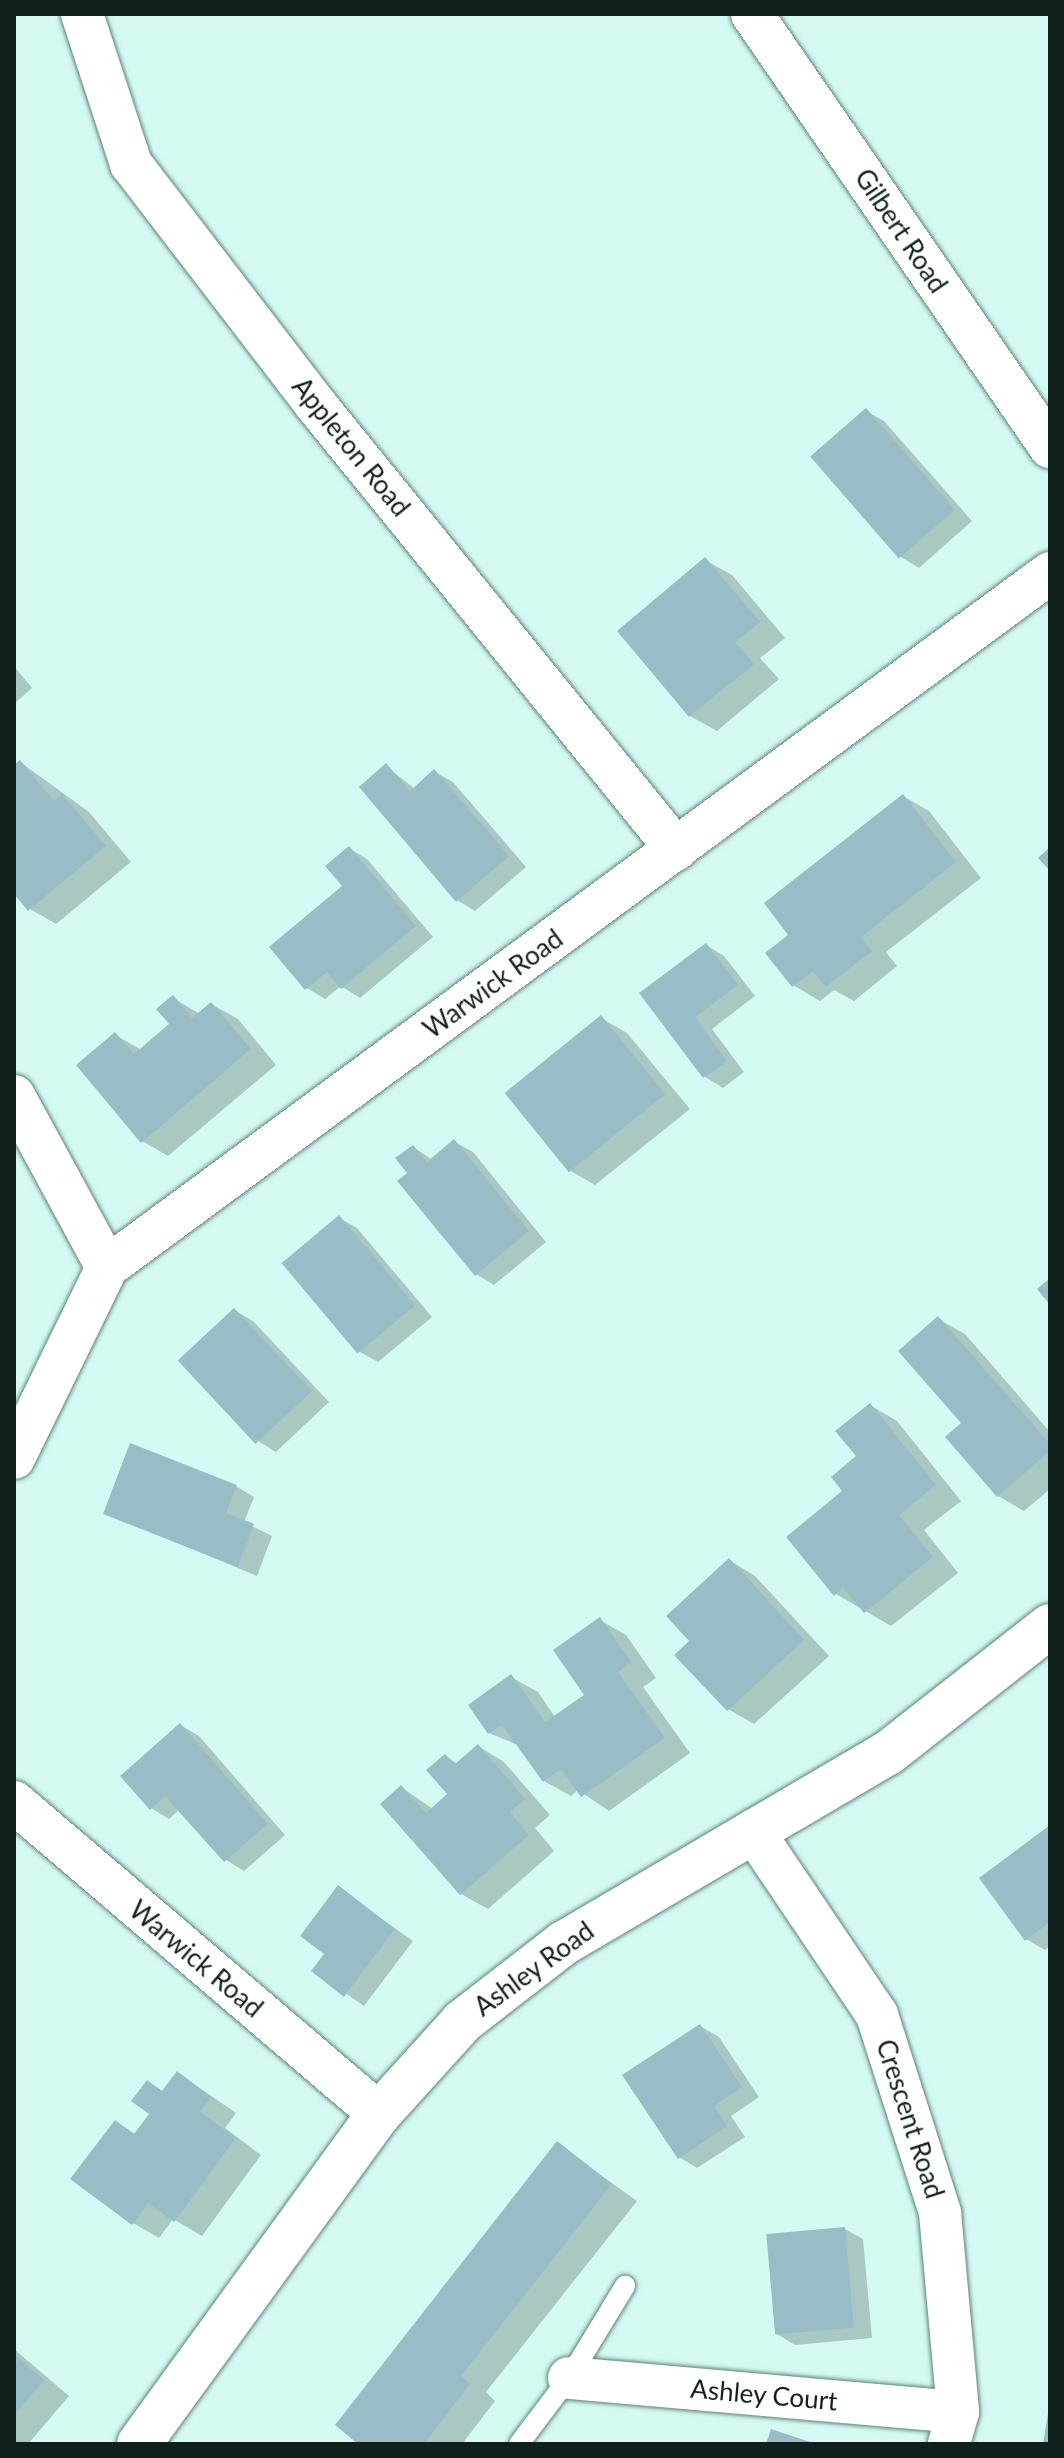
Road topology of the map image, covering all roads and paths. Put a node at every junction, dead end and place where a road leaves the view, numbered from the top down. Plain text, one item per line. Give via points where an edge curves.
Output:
1 (82, 14) edge
2 (752, 14) edge
3 (1050, 447) edge
4 (1050, 573) edge
5 (676, 849) junction
6 (14, 1096) edge
7 (107, 1267) junction
8 (14, 1458) edge
9 (1050, 1626) edge
10 (14, 1802) edge
11 (753, 1831) junction
12 (379, 2114) junction
13 (625, 2286) dead end
14 (569, 2378) junction
15 (954, 2428) edge
16 (139, 2444) edge
17 (519, 2444) edge

1 - 5 street, Appleton Road via 131,164 316,405
2 - 3 street, Gilbert Road
4 - 5 street, Warwick Road
5 - 7 street, Warwick Road
6 - 7 street
7 - 8 street, Warwick Road
9 - 11 main road, Ashley Road via 888,1753
10 - 12 street, Warwick Road
11 - 12 main road, Ashley Road via 553,1952 462,2022
11 - 15 street, Crescent Road via 877,2015 940,2213
12 - 16 main road, Ashley Road
13 - 14 lane
14 - 15 street, Ashley Court
14 - 17 lane

